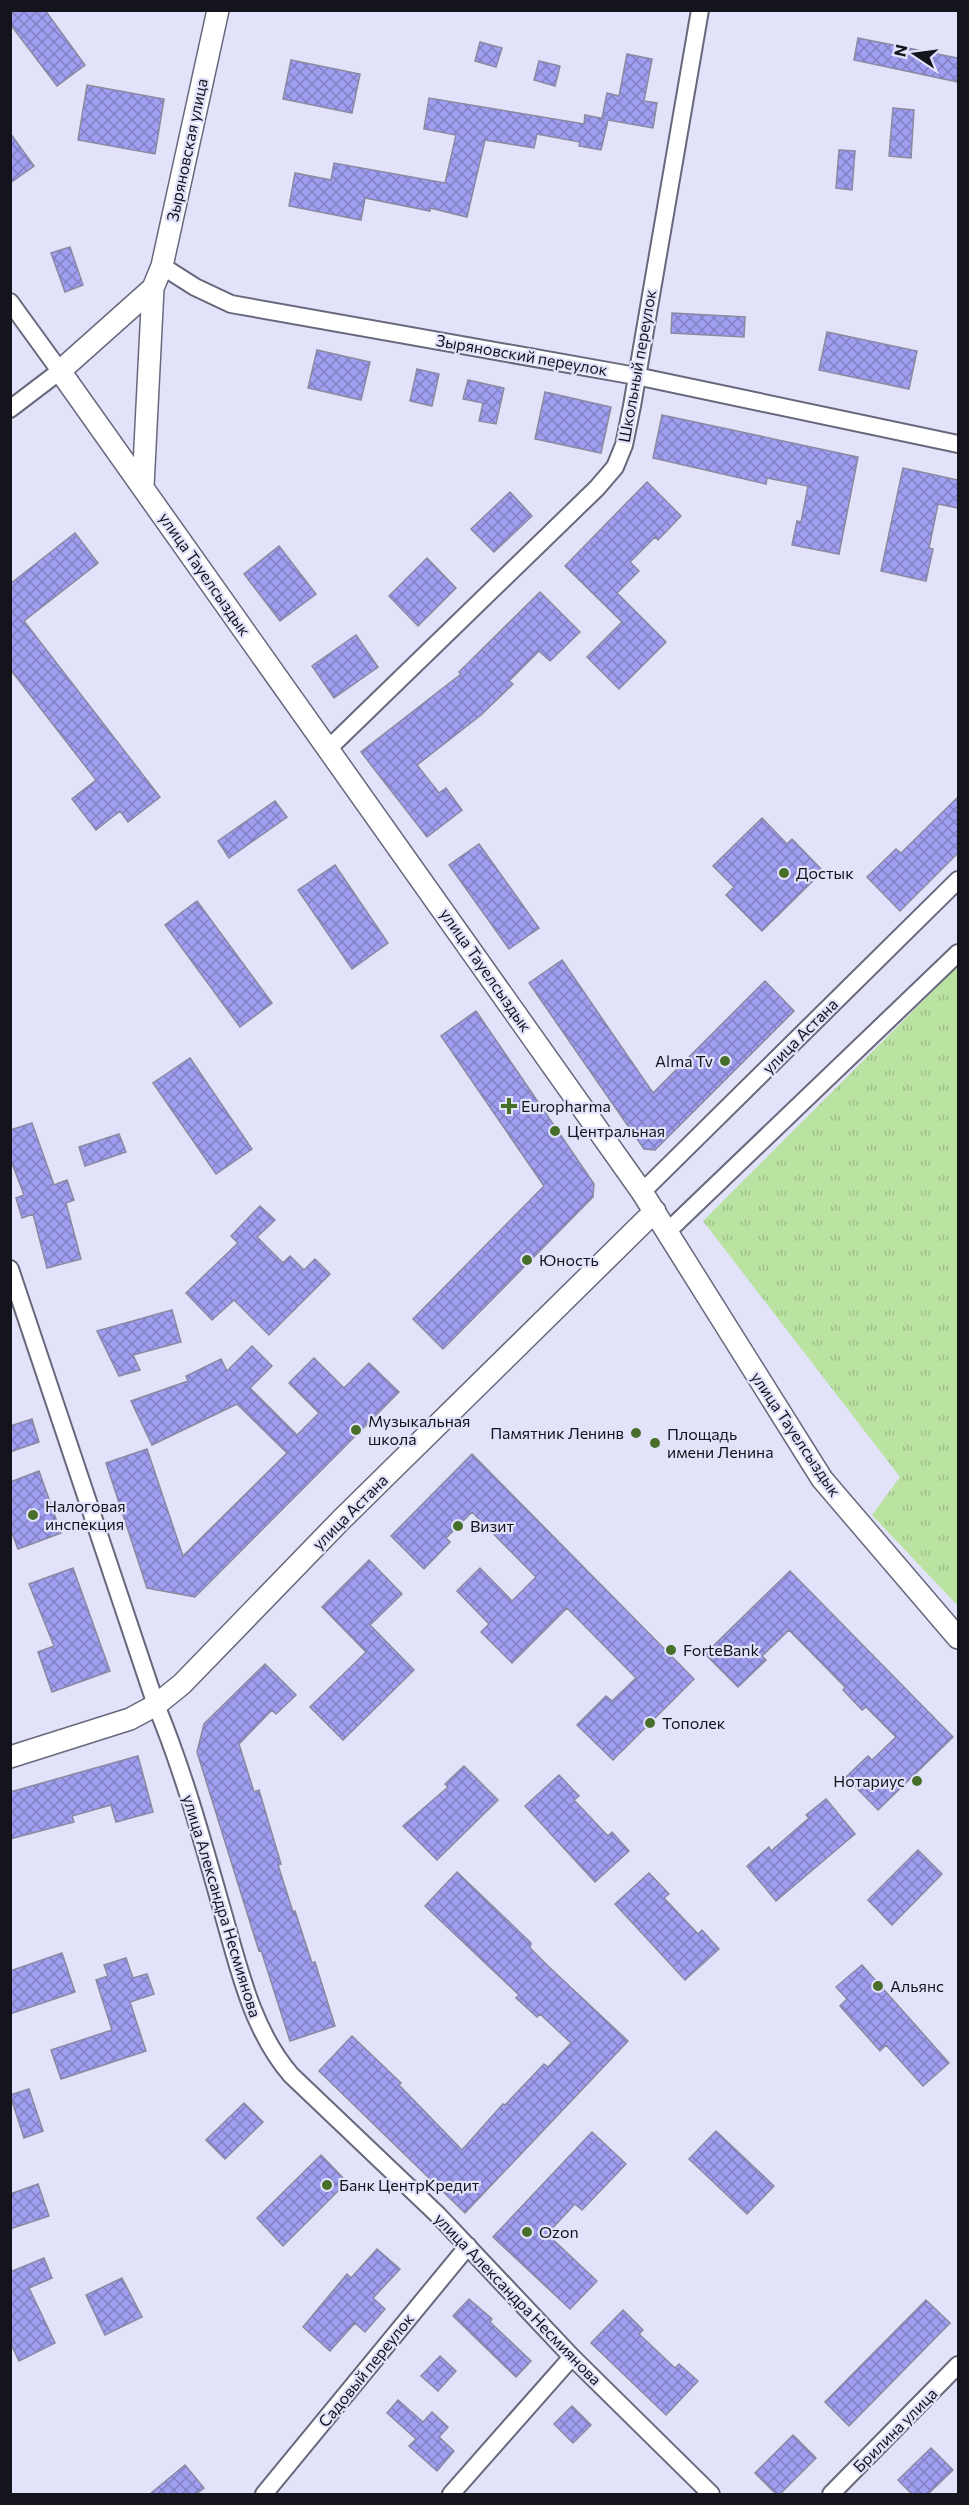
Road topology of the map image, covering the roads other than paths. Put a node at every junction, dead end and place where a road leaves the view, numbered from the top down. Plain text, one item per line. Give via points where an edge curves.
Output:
1 (218, 10) edge
2 (700, 10) edge
3 (162, 266) junction
4 (153, 288) junction
5 (10, 302) edge
6 (60, 371) junction
7 (636, 376) junction
8 (10, 409) edge
9 (958, 444) edge
10 (143, 486) junction
11 (328, 748) junction
12 (958, 879) edge
13 (958, 953) edge
14 (642, 1192) junction
15 (655, 1211) junction
16 (668, 1231) junction
17 (10, 1269) edge
18 (958, 1638) edge
19 (156, 1705) junction
20 (10, 1757) edge
21 (468, 2246) junction
22 (572, 2357) junction
23 (958, 2366) edge
24 (264, 2494) edge
25 (452, 2494) edge
26 (711, 2494) edge
27 (831, 2494) edge

1 - 3 street, Зыряновская улица
2 - 7 street, Школьный переулок
3 - 4 street, Зыряновская улица
3 - 7 street, Зыряновский переулок via 231,304
4 - 6 street
4 - 10 street
5 - 6 street, улица Тауелсыздык
6 - 8 street
6 - 10 street, улица Тауелсыздык
7 - 9 street, Зыряновский переулок
7 - 11 street, Школьный переулок via 624,445 615,467
10 - 11 street, улица Тауелсыздык
11 - 14 street, улица Тауелсыздык
12 - 14 street, улица Астана
13 - 16 street
14 - 15 street, улица Тауелсыздык
15 - 16 street, улица Тауелсыздык
15 - 19 street, улица Астана via 341,1520 182,1684
16 - 18 street, улица Тауелсыздык via 822,1479
17 - 19 street, улица Александра Несмиянова
19 - 20 street, улица Астана via 130,1719
19 - 21 street, улица Александра Несмиянова via 238,1966 263,2036 275,2057
21 - 22 street, улица Александра Несмиянова
21 - 24 street, Садовый переулок
22 - 25 street
22 - 26 street, улица Александра Несмиянова
23 - 27 street, Брилина улица

